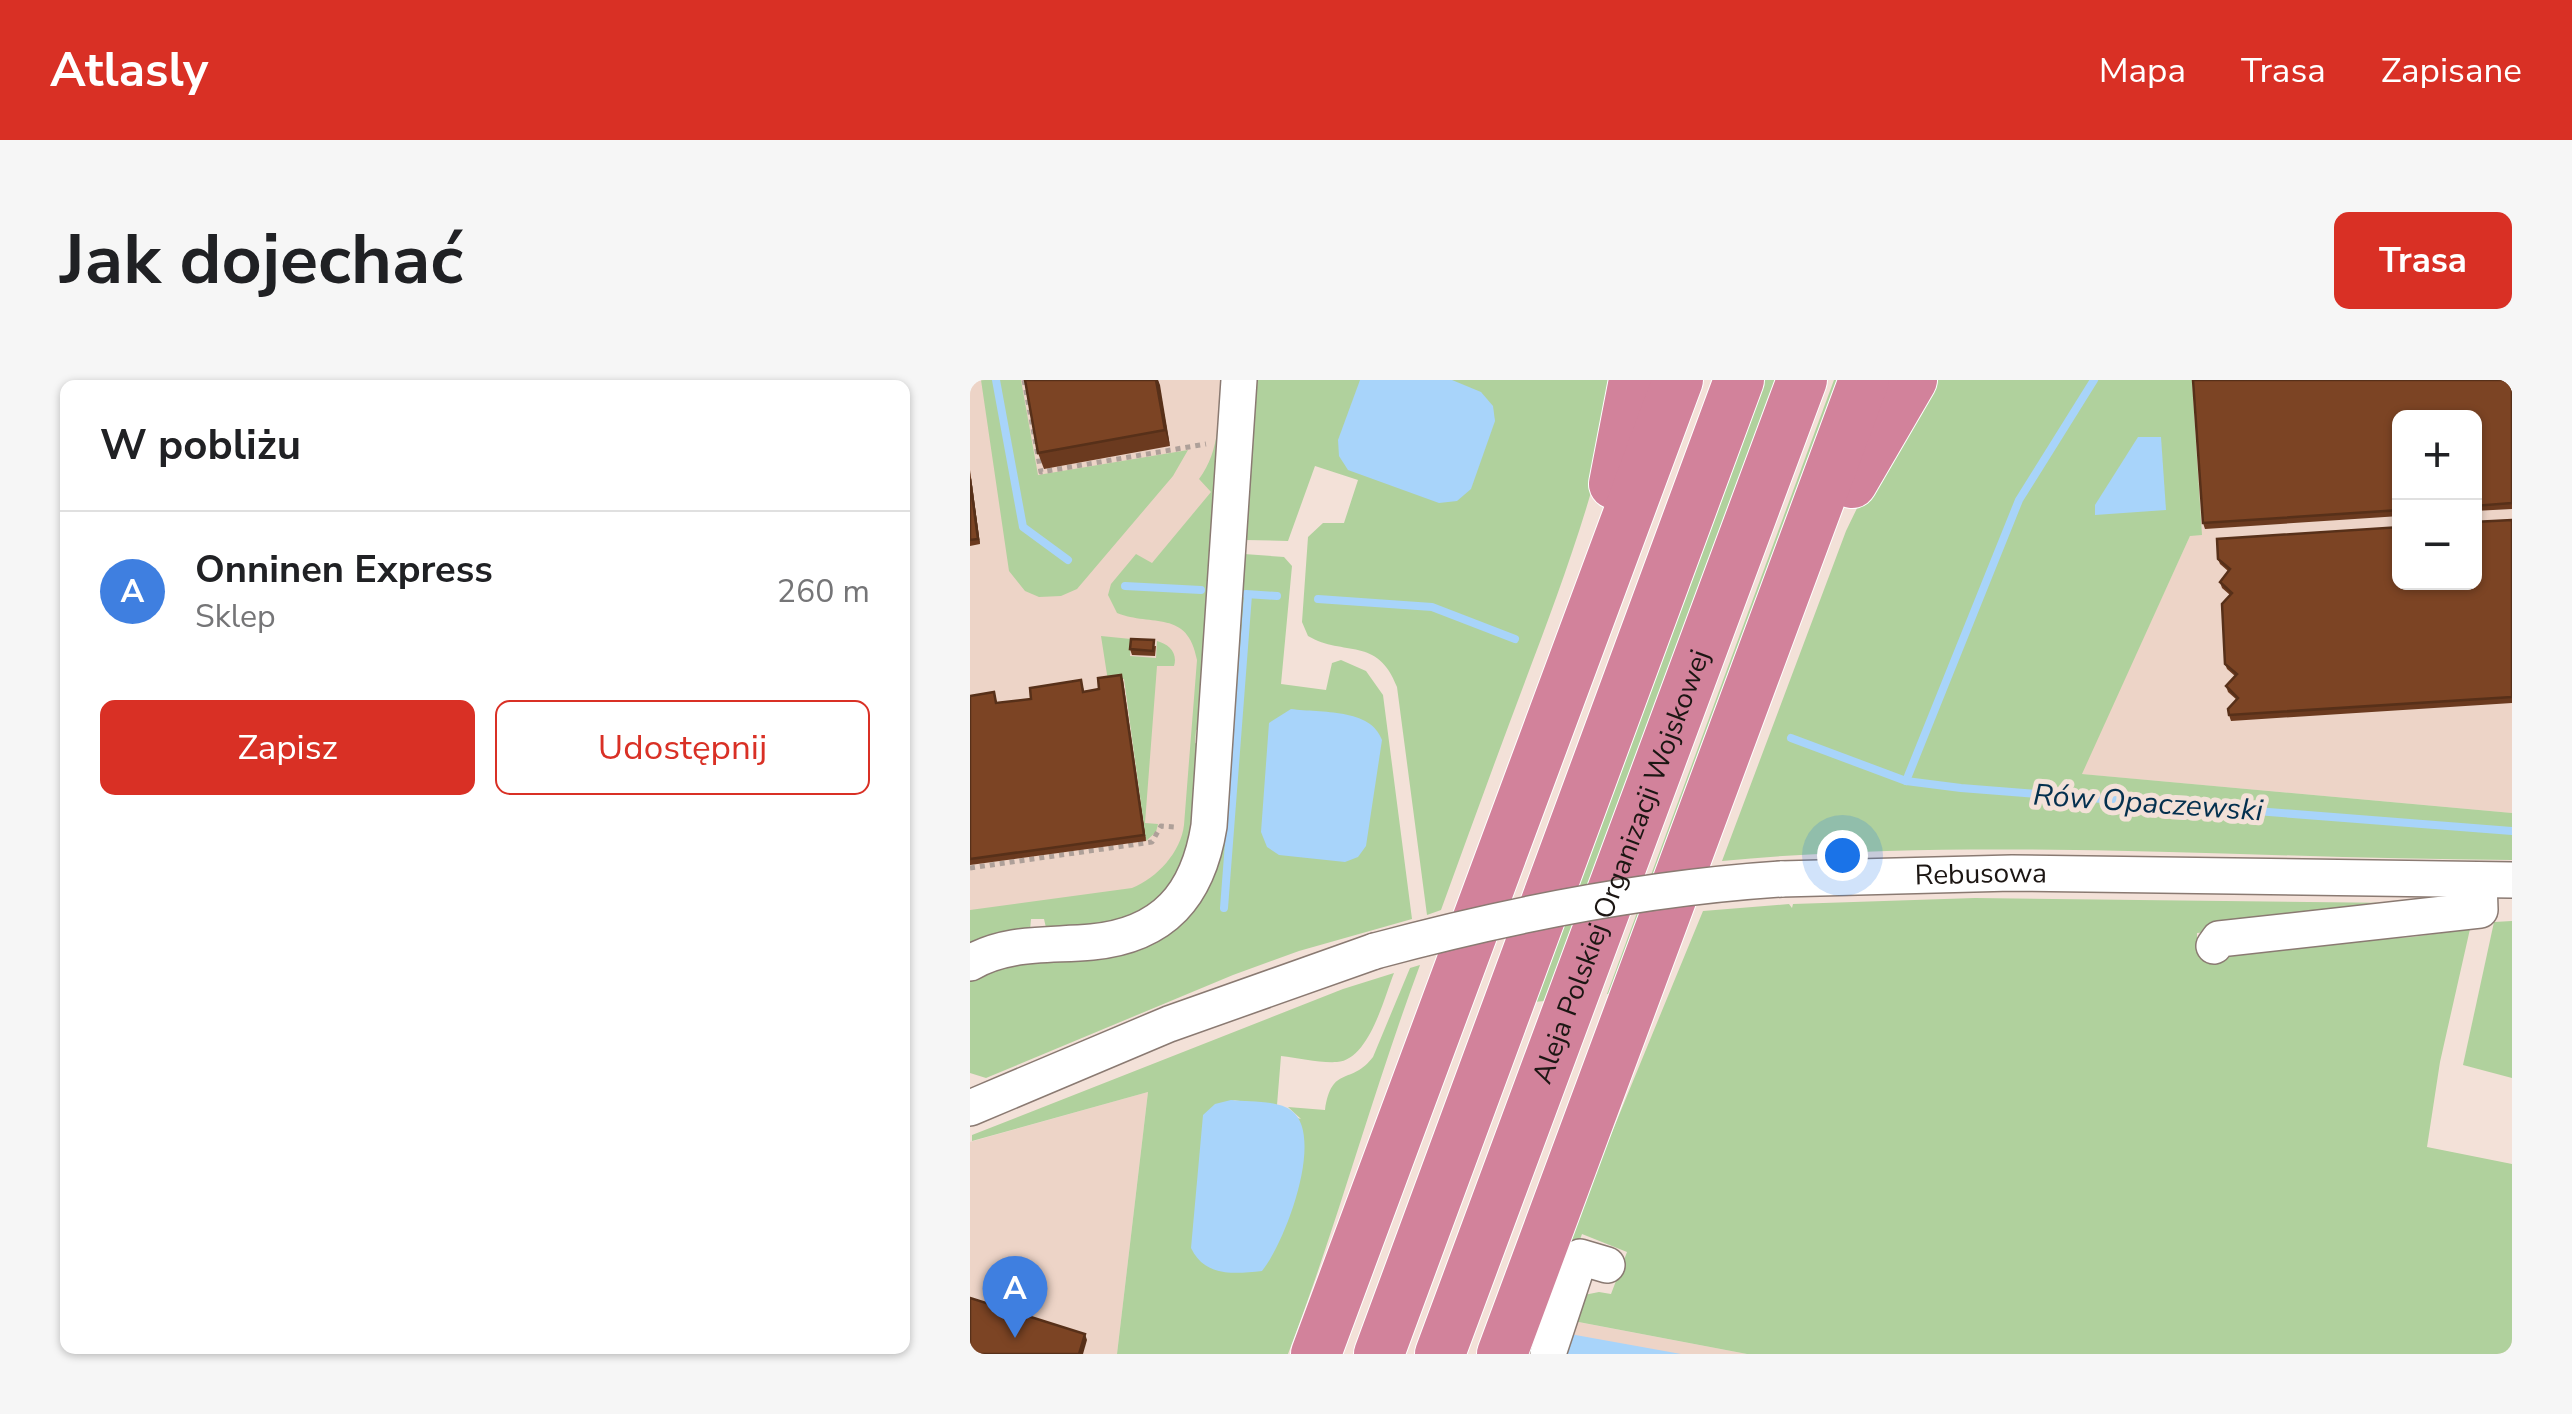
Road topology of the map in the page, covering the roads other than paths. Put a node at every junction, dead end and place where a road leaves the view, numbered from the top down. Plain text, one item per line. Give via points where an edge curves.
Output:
1 (1240, 380) edge
2 (1634, 380) edge
3 (1678, 380) edge
4 (1739, 380) edge
5 (1802, 380) edge
6 (1864, 380) edge
7 (1912, 380) edge
8 (1779, 614) junction
9 (1589, 616) junction
10 (2496, 880) edge
11 (2214, 946) dead end
12 (970, 964) edge
13 (970, 1108) edge
14 (1607, 1265) dead end
15 (1316, 1354) edge
16 (1379, 1354) edge
17 (1440, 1354) edge
18 (1502, 1354) edge
19 (1548, 1354) edge

1 - 12 street via 1208,826 1195,877 1171,911 1132,935 1004,948
2 - 9 highway
3 - 9 highway
4 - 16 highway, Aleja Polskiej Organizacji Wojskowej
5 - 17 highway, Aleja Polskiej Organizacji Wojskowej
6 - 8 highway
7 - 8 highway
8 - 18 highway
9 - 15 highway
10 - 11 street via 2480,910 2220,939
10 - 13 street, Rebusowa, bridge via 2012,873 1781,878 1660,891 1549,909 1374,951 1169,1024
14 - 19 street via 1580,1257

